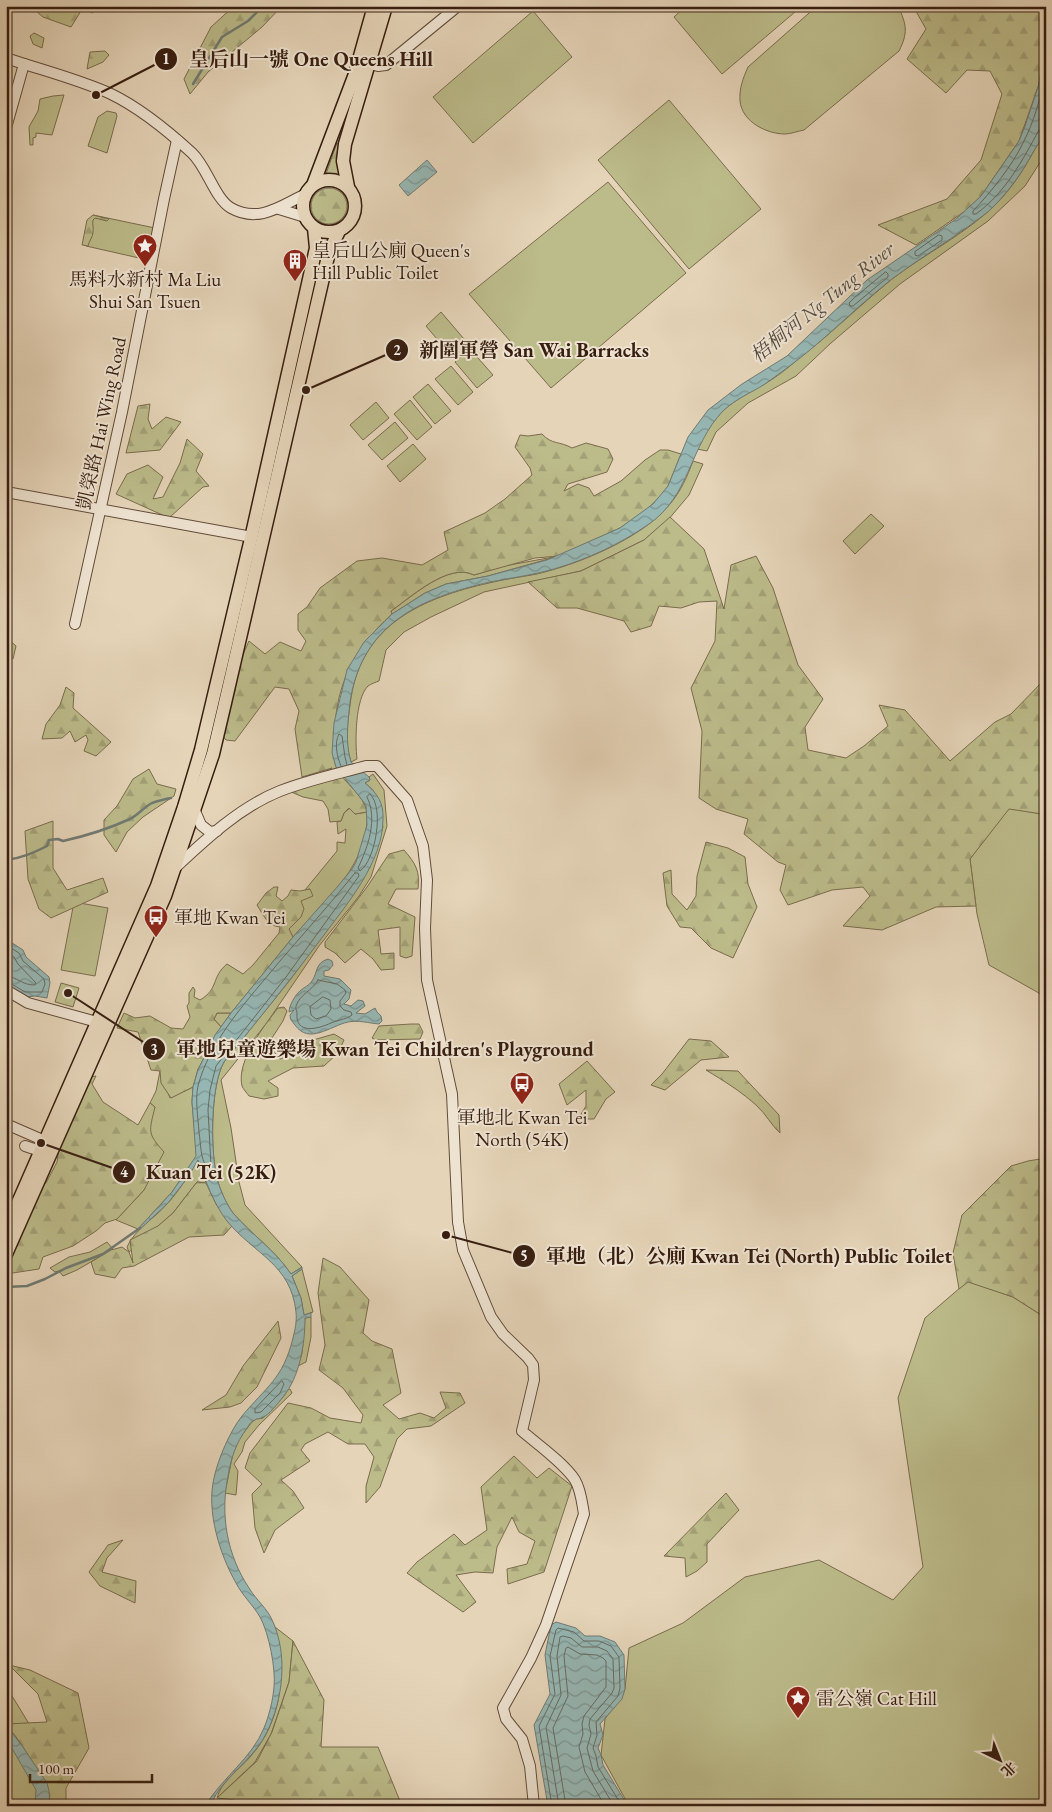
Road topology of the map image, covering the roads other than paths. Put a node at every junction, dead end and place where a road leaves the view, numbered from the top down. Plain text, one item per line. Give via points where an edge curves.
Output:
1 (374, 6) edge
2 (386, 6) edge
3 (458, 6) edge
4 (6, 58) edge
5 (24, 64) junction
6 (370, 64) junction
7 (6, 128) edge
8 (177, 140) junction
9 (348, 187) junction
10 (310, 190) junction
11 (279, 209) junction
12 (305, 217) junction
13 (314, 228) junction
14 (339, 231) junction
15 (6, 492) edge
16 (101, 510) junction
17 (252, 537) junction
18 (75, 624) dead end
19 (195, 811) junction
20 (217, 831) junction
21 (175, 868) junction
22 (6, 990) edge
23 (97, 1022) junction
24 (6, 1124) edge
25 (25, 1146) dead end
26 (43, 1146) junction
27 (6, 1230) edge
28 (6, 1254) edge
29 (534, 1806) edge

1 - 10 main road via 355,74
2 - 6 main road
3 - 6 street via 386,65
4 - 5 street
5 - 7 street
5 - 8 street via 112,95
6 - 9 main road via 345,144 343,161
8 - 11 street via 200,161 222,199 231,208 247,214
8 - 16 street, 凱榮路 Hai Wing Road
9 - 10 main road via 329,180 321,181
9 - 14 main road via 355,198 356,209 349,223
10 - 11 street
10 - 12 main road via 303,205
11 - 12 street
12 - 13 main road
13 - 14 main road
13 - 17 main road via 316,248
14 - 19 main road via 328,259 213,754
15 - 16 street
16 - 17 street
16 - 18 street, 凱榮路 Hai Wing Road
17 - 23 main road via 184,807 157,886
19 - 20 street via 203,827 210,832
19 - 21 main road
20 - 21 street
20 - 29 street via 271,795 366,766 377,766 404,797 413,814 423,846 427,880 427,980 451,1082 458,1222 463,1250 491,1317 533,1365 534,1380 522,1431 575,1480 584,1514 546,1625 503,1708 506,1719 522,1739 530,1766
21 - 28 main road via 166,896
22 - 23 street via 28,1003
23 - 26 main road
24 - 26 street
25 - 26 street
26 - 27 main road

